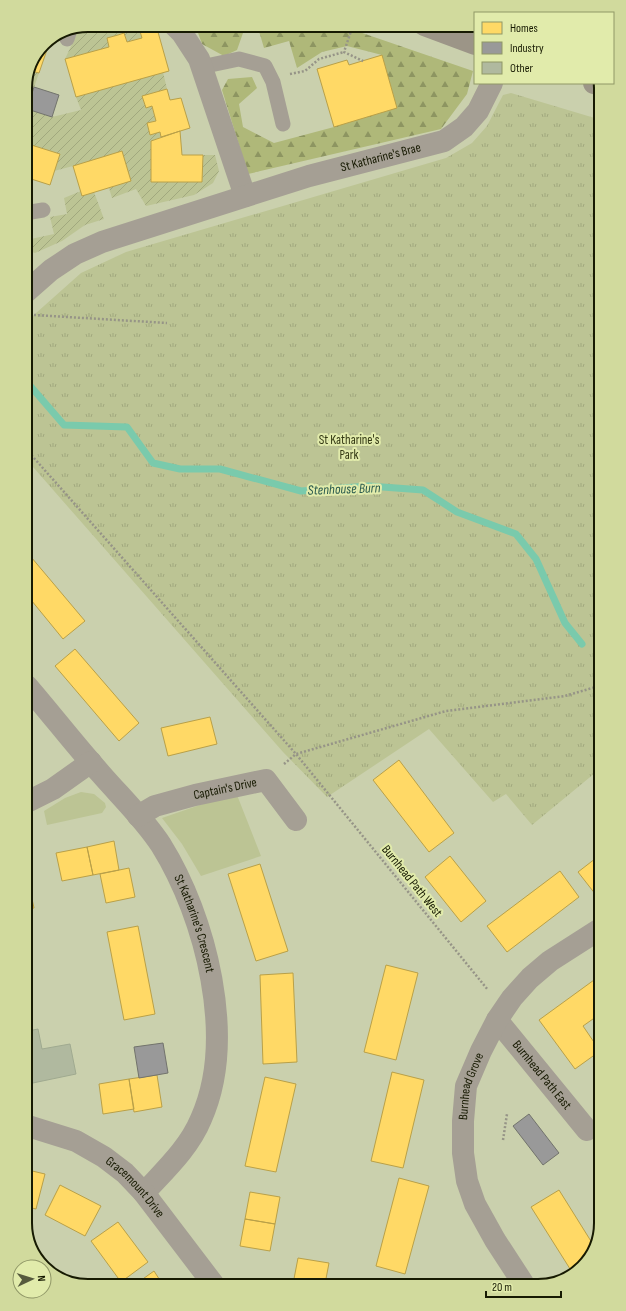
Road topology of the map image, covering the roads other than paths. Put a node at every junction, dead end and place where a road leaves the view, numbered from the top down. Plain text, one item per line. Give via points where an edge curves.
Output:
1 (181, 32) edge
2 (443, 32) edge
3 (474, 44) edge
4 (201, 67) junction
5 (492, 84) edge
6 (283, 124) dead end
7 (245, 196) junction
8 (43, 210) dead end
9 (32, 211) edge
10 (32, 283) edge
11 (32, 692) edge
12 (91, 762) junction
13 (32, 800) edge
14 (138, 816) junction
15 (296, 820) dead end
16 (594, 933) edge
17 (497, 1020) junction
18 (32, 1127) edge
19 (587, 1130) dead end
20 (144, 1193) junction
21 (209, 1279) edge
22 (520, 1279) edge

1 - 4 street via 199,59
2 - 3 main road
4 - 6 lane via 239,59 265,66 273,82
4 - 7 street
5 - 7 street, St Katharine's Brae via 478,111 464,127 444,141 309,176
7 - 10 street, St Katharine's Brae via 102,242 75,254
8 - 9 lane
11 - 12 street, St Katharine's Crescent
12 - 13 street via 53,790
12 - 14 street, St Katharine's Crescent
14 - 15 street, Captain's Drive via 155,806 266,780
14 - 20 street, St Katharine's Crescent via 160,844 175,869 201,934 211,974 217,1053 212,1090 201,1119 186,1146
16 - 17 street, Burnhead Grove via 550,961 530,978
17 - 19 street, Burnhead Path East
17 - 22 street, Burnhead Grove via 480,1051 466,1086 462,1121 463,1153 467,1181 475,1204
18 - 20 street, Gracemount Drive via 76,1141 125,1173
20 - 21 street, Gracemount Drive

